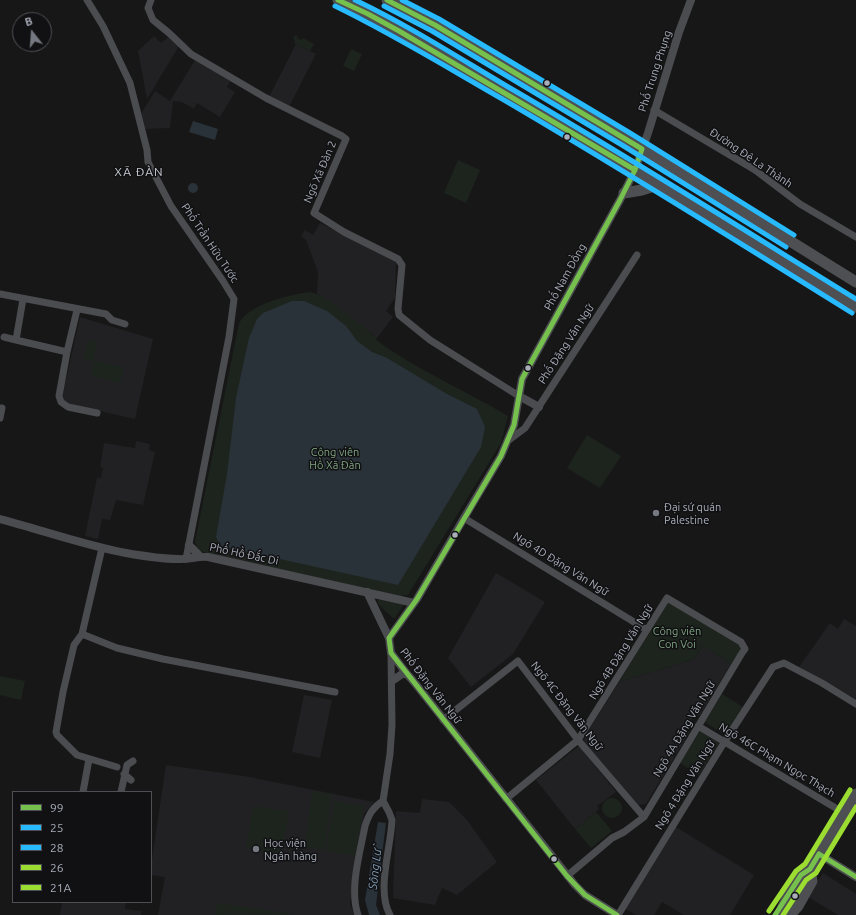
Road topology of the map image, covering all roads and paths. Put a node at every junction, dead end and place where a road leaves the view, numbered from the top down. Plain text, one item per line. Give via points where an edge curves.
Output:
1 (88, 0) edge
2 (151, 0) edge
3 (338, 0) edge
4 (387, 0) edge
5 (692, 0) edge
6 (654, 110) junction
7 (642, 149) junction
8 (635, 170) junction
9 (657, 185) junction
10 (624, 193) junction
11 (856, 237) edge
12 (637, 255) dead end
13 (856, 282) edge
14 (0, 294) edge
15 (23, 299) junction
16 (856, 307) edge
17 (77, 310) junction
18 (124, 324) dead end
19 (4, 337) dead end
20 (16, 340) junction
21 (67, 352) junction
22 (519, 396) junction
23 (539, 407) junction
24 (0, 408) edge
25 (96, 413) dead end
26 (0, 418) edge
27 (509, 440) junction
28 (464, 518) junction
29 (0, 519) edge
30 (189, 545) junction
31 (102, 548) junction
32 (200, 556) junction
33 (186, 559) junction
34 (367, 592) junction
35 (667, 598) joint
36 (414, 603) junction
37 (647, 630) junction
38 (82, 634) junction
39 (389, 638) junction
40 (391, 653) junction
41 (406, 674) junction
42 (392, 681) junction
43 (335, 692) dead end
44 (856, 704) edge
45 (443, 720) junction
46 (698, 726) junction
47 (578, 740) junction
48 (725, 741) junction
49 (89, 759) junction
50 (132, 761) dead end
51 (117, 767) dead end
52 (124, 774) junction
53 (132, 780) dead end
54 (83, 791) edge
55 (121, 791) edge
56 (856, 794) edge
57 (506, 799) junction
58 (383, 801) junction
59 (844, 813) junction
60 (644, 817) junction
61 (819, 854) junction
62 (810, 869) junction
63 (567, 876) junction
64 (856, 877) edge
65 (794, 911) edge
66 (358, 915) edge
67 (390, 915) edge
68 (617, 915) edge
69 (780, 915) edge

1 - 30 street, Phố Trần Hữu Tước via 130,83 148,162 171,206 234,299
2 - 22 street, Ngõ Xã Đàn 2 via 148,8 153,20 191,54 266,98 346,139 314,213 344,232 398,259 402,265 399,315 430,340
3 - 8 main road via 399,31
4 - 7 main road via 435,25
5 - 6 street, Phố Trung Phụng
6 - 7 street, Phố Trung Phụng
6 - 11 street, Đường Đê La Thành via 755,170 800,204
7 - 8 street, Phố Trung Phụng
7 - 13 main road
8 - 9 main road
8 - 10 street, Phố Nam Đồng
9 - 10 main road
9 - 16 main road
10 - 22 street, Phố Nam Đồng via 522,379
12 - 23 street, Phố Đặng Văn Ngữ
14 - 15 street
15 - 17 street
15 - 20 street
17 - 18 street via 106,314 112,320
17 - 21 street
19 - 20 street
20 - 21 street
21 - 25 street via 59,396 61,402 68,407
22 - 23 street
22 - 27 street, Phố Đặng Văn Ngữ
23 - 27 street, Phố Đặng Văn Ngữ via 525,428
24 - 26 street
27 - 28 street, Phố Đặng Văn Ngữ
28 - 36 street, Phố Đặng Văn Ngữ
28 - 37 street, Ngõ 4D Đặng Văn Ngữ
29 - 31 street, Phố Hồ Đắc Di
30 - 32 street
30 - 33 street, Phố Trần Hữu Tước
31 - 33 street, Phố Hồ Đắc Di
31 - 38 street
32 - 33 street, Phố Hồ Đắc Di
32 - 34 street, Phố Hồ Đắc Di
34 - 36 street, Phố Hồ Đắc Di
34 - 39 street
35 - 37 street, Ngõ 4B Đặng Văn Ngữ
35 - 46 street, Ngõ 4A Đặng Văn Ngữ via 741,642 744,649
36 - 39 street, Phố Đặng Văn Ngữ
37 - 47 street, Ngõ 4B Đặng Văn Ngữ
38 - 43 street via 117,648 163,660
38 - 49 street via 74,645 56,732 77,755
39 - 40 street, Phố Đặng Văn Ngữ
40 - 41 street, Phố Đặng Văn Ngữ
40 - 42 street
41 - 42 street
41 - 45 street, Phố Đặng Văn Ngữ
42 - 58 street via 392,738
44 - 48 street, Ngõ 4 Đặng Văn Ngữ via 784,663 773,667
45 - 47 street, Ngõ 4C Đặng Văn Ngữ via 518,661
45 - 57 street, Phố Đặng Văn Ngữ
46 - 48 street, Ngõ 46C Phạm Ngọc Thạch
46 - 60 street, Ngõ 4A Đặng Văn Ngữ
47 - 57 street, Ngõ 4B Đặng Văn Ngữ
47 - 60 street, Ngõ 4C Đặng Văn Ngữ
48 - 59 street, Ngõ 46C Phạm Ngọc Thạch
48 - 68 street, Ngõ 4 Đặng Văn Ngữ
49 - 51 street
49 - 54 street
50 - 52 street via 127,764
52 - 53 street
52 - 55 street
56 - 59 main road
57 - 63 street, Phố Đặng Văn Ngữ
58 - 66 street via 372,809 365,826 355,890
58 - 67 street via 392,820 384,887 385,906
59 - 61 main road
60 - 63 street, Ngõ 4A Đặng Văn Ngữ via 612,838
61 - 62 main road
61 - 64 street
62 - 65 main road via 812,881
62 - 69 main road via 801,875
63 - 68 street, Phố Đặng Văn Ngữ via 585,895

